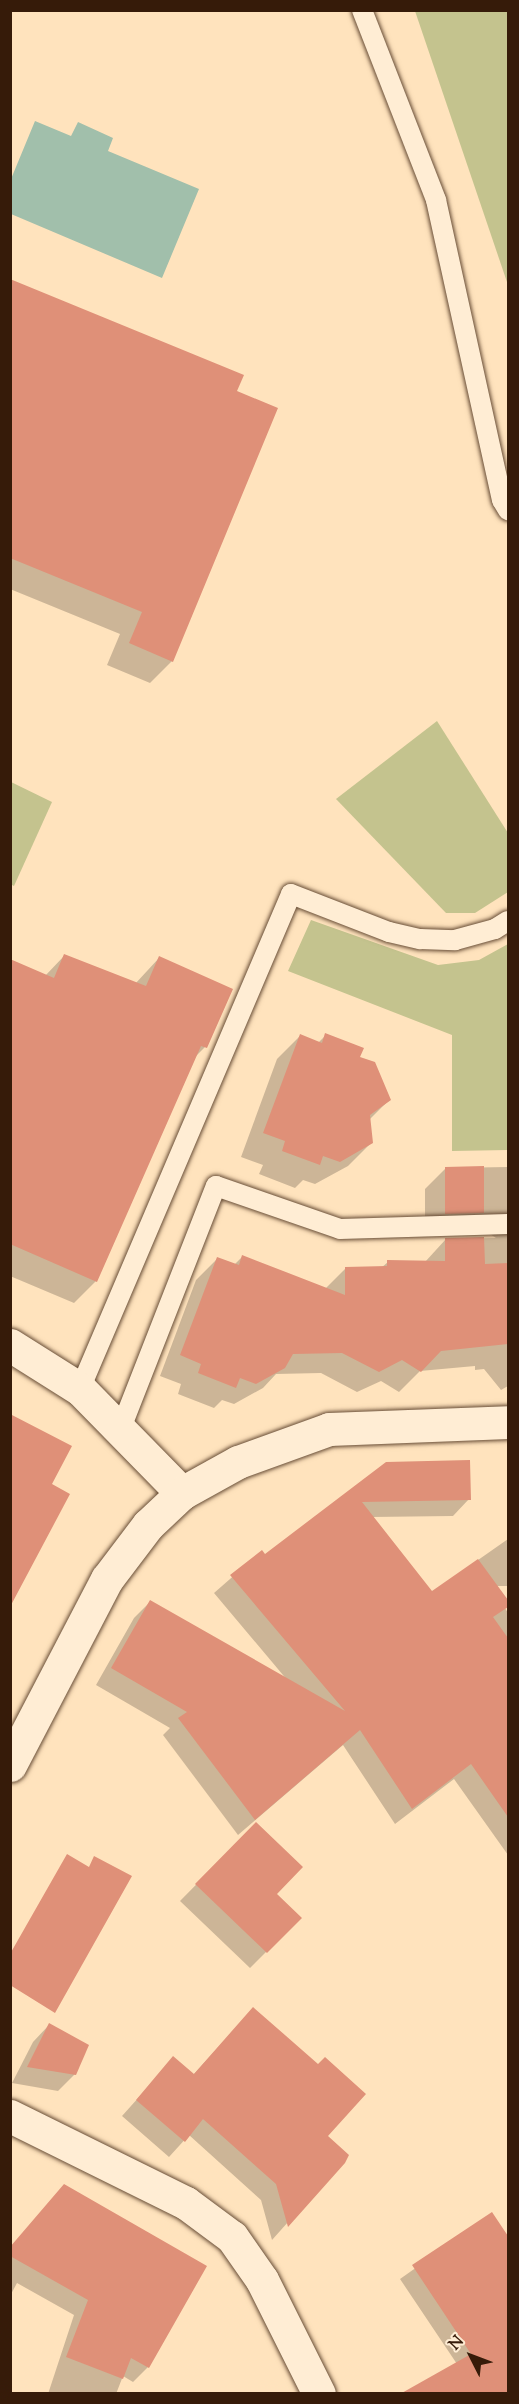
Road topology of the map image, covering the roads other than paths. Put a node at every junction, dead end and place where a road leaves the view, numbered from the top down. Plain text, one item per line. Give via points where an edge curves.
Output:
1 (362, 10) edge
2 (508, 510) edge
3 (508, 921) edge
4 (508, 1224) edge
5 (10, 1345) edge
6 (80, 1389) junction
7 (508, 1422) edge
8 (121, 1428) junction
9 (183, 1492) junction
10 (10, 1765) edge
11 (10, 2116) edge
12 (319, 2394) edge

1 - 2 lane via 436,200 502,500
3 - 6 lane via 495,929 456,940 420,939 389,932 291,894
4 - 8 lane via 340,1229 216,1186
5 - 6 street
6 - 8 street
7 - 9 street via 329,1429 238,1462
8 - 9 street
9 - 10 street via 148,1525 107,1579
11 - 12 street via 186,2203 232,2237 262,2280

